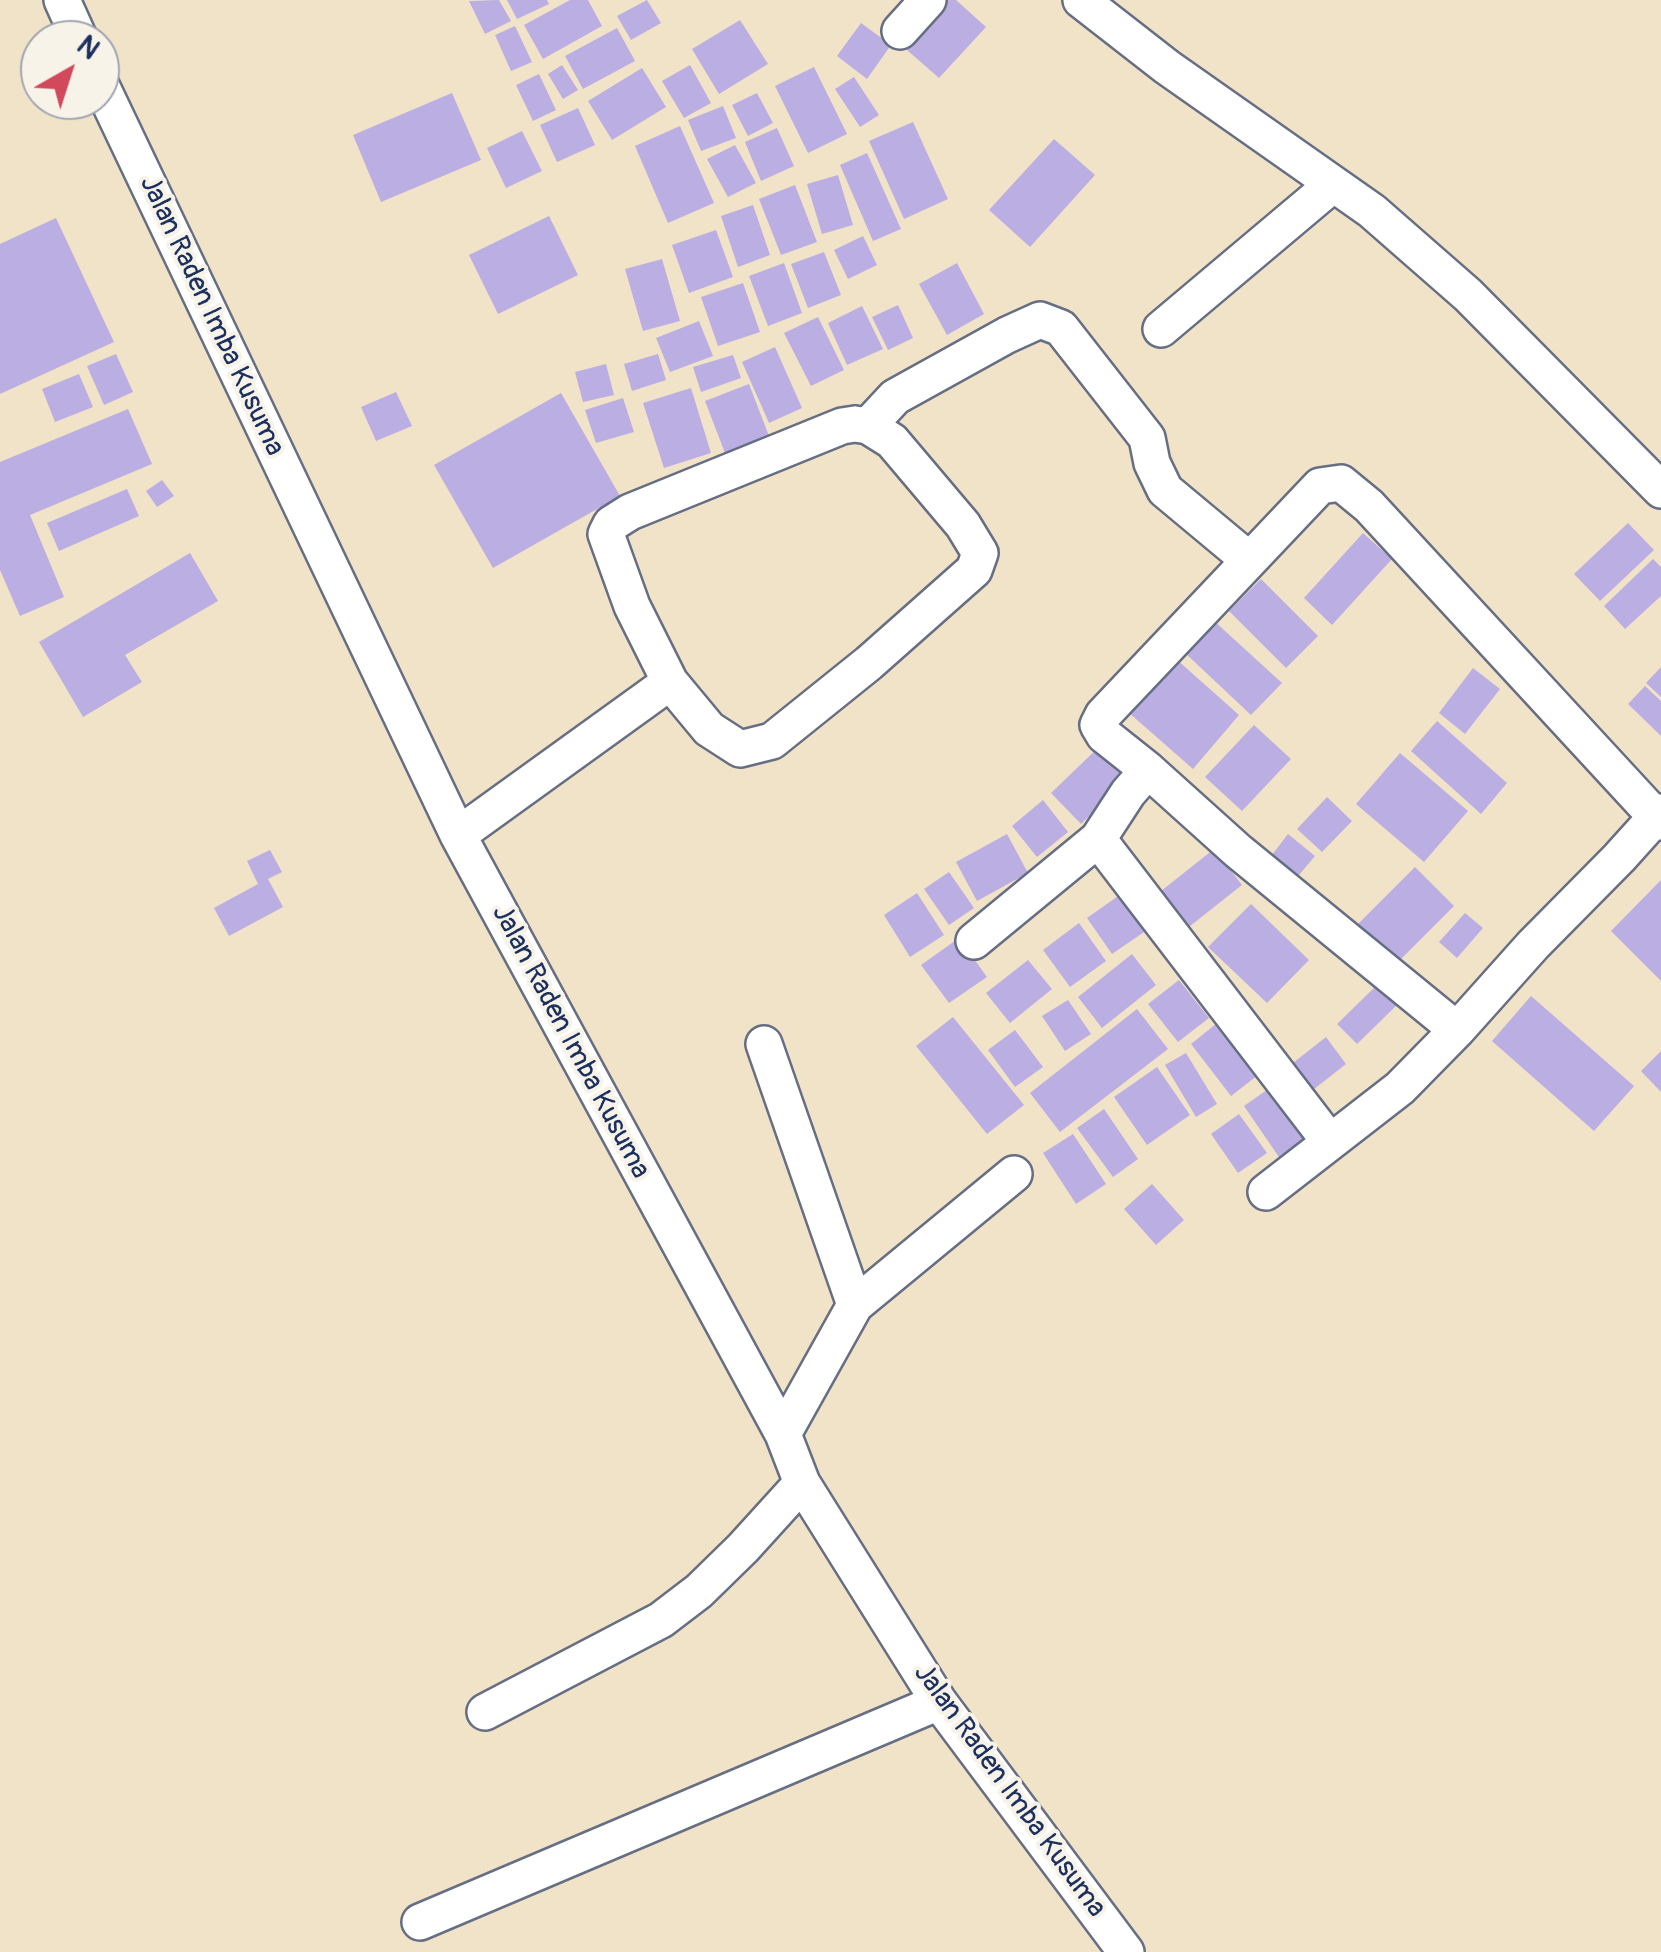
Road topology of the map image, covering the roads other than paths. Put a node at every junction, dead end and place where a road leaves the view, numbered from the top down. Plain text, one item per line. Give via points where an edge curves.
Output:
1 (928, 0) edge
2 (1080, 0) edge
3 (900, 31) dead end
4 (118, 120) edge
5 (1332, 185) junction
6 (1161, 329) dead end
7 (868, 426) junction
8 (1661, 490) edge
9 (1249, 560) junction
10 (670, 682) junction
11 (1148, 770) junction
12 (1659, 817) edge
13 (458, 835) junction
14 (1098, 839) junction
15 (974, 941) dead end
16 (1457, 1030) junction
17 (764, 1044) dead end
18 (1330, 1142) junction
19 (1014, 1174) dead end
20 (1266, 1192) dead end
21 (856, 1304) junction
22 (782, 1434) junction
23 (802, 1484) junction
24 (939, 1702) junction
25 (485, 1712) dead end
26 (420, 1922) dead end
27 (1126, 1952) edge

1 - 3 street
2 - 5 street
4 - 13 street, Jalan Raden Imba Kusuma
5 - 6 street
5 - 8 street via 1468,295
7 - 9 street via 896,397 1040,320 1062,328 1147,438 1165,490
7 - 10 street via 842,426 611,524 606,534 619,576
7 - 10 street via 892,442 963,525 980,553 974,570 772,741 740,749 708,729
9 - 11 street via 1098,725
9 - 12 street via 1320,486 1341,482
10 - 13 street
11 - 14 street
11 - 16 street
12 - 16 street
13 - 22 street, Jalan Raden Imba Kusuma
14 - 15 street
14 - 18 street
16 - 18 street via 1400,1088
17 - 21 street
18 - 20 street
19 - 21 street
21 - 22 street
22 - 23 street, Jalan Raden Imba Kusuma
23 - 24 street, Jalan Raden Imba Kusuma
23 - 25 street via 699,1591 661,1620
24 - 26 street
24 - 27 street, Jalan Raden Imba Kusuma

